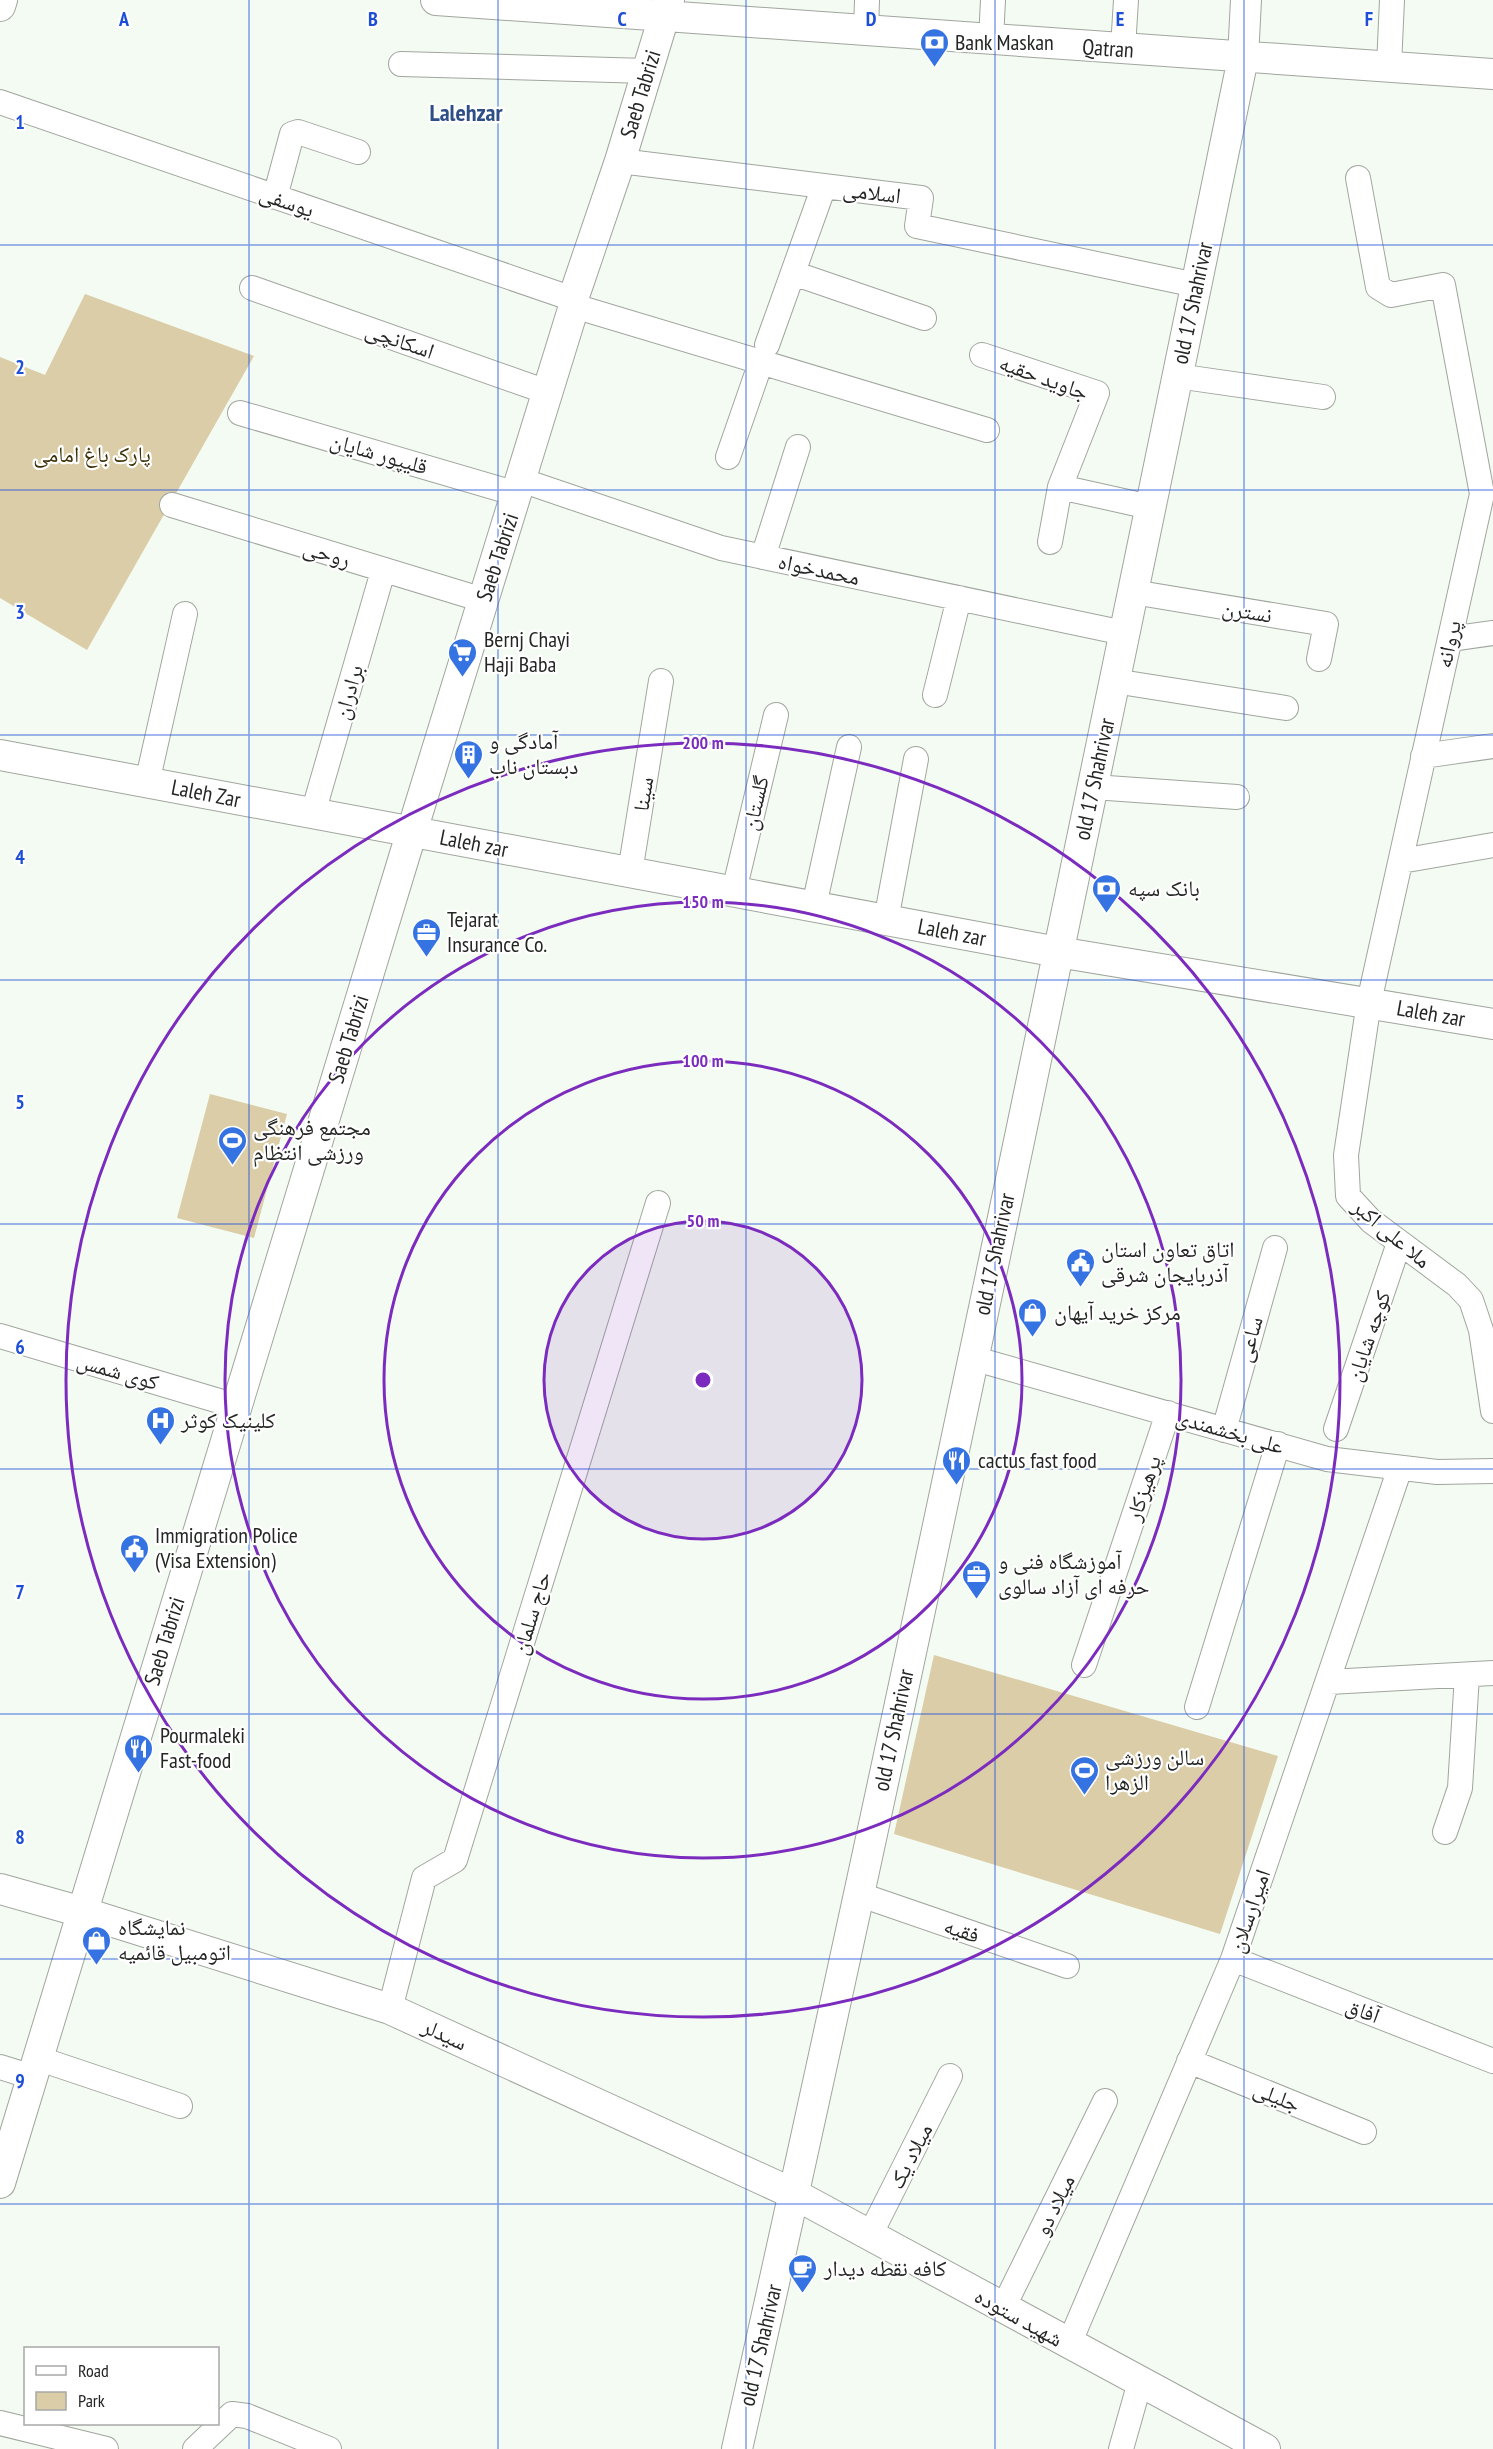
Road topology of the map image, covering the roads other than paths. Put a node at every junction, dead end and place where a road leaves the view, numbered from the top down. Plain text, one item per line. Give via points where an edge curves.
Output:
1 (2, 0) edge
2 (436, 0) edge
3 (867, 0) edge
4 (993, 0) edge
5 (1126, 0) edge
6 (1246, 0) edge
7 (1392, 0) edge
8 (487, 2) edge
9 (0, 6) edge
10 (666, 8) edge
11 (866, 31) junction
12 (991, 40) junction
13 (1123, 48) junction
14 (1243, 58) junction
15 (401, 64) dead end
16 (1389, 66) junction
17 (647, 71) junction
18 (1493, 74) edge
19 (0, 102) edge
20 (358, 152) dead end
21 (620, 161) junction
22 (1358, 178) dead end
23 (824, 186) junction
24 (275, 196) junction
25 (793, 273) junction
26 (1196, 285) junction
27 (252, 288) dead end
28 (574, 303) junction
29 (924, 318) dead end
30 (764, 354) junction
31 (982, 355) dead end
32 (1177, 376) junction
33 (548, 392) junction
34 (1323, 397) dead end
35 (240, 413) dead end
36 (987, 430) dead end
37 (798, 447) dead end
38 (728, 457) dead end
39 (519, 487) junction
40 (1060, 487) junction
41 (1487, 492) edge
42 (172, 505) dead end
43 (1150, 507) junction
44 (1050, 542) dead end
45 (763, 557) junction
46 (384, 571) junction
47 (1132, 592) junction
48 (959, 598) junction
49 (483, 600) junction
50 (185, 614) dead end
51 (1124, 633) junction
52 (1493, 633) edge
53 (1450, 639) junction
54 (1319, 659) dead end
55 (661, 681) dead end
56 (1114, 681) junction
57 (935, 695) dead end
58 (1287, 708) dead end
59 (776, 715) dead end
60 (1493, 746) edge
61 (849, 747) dead end
62 (0, 754) edge
63 (1423, 756) junction
64 (916, 759) dead end
65 (147, 783) junction
66 (1093, 787) junction
67 (1237, 797) dead end
68 (313, 813) junction
69 (412, 831) junction
70 (1493, 845) edge
71 (1401, 861) junction
72 (630, 872) junction
73 (734, 891) junction
74 (814, 906) junction
75 (886, 920) junction
76 (1058, 952) junction
77 (1369, 1002) junction
78 (1493, 1024) edge
79 (658, 1203) dead end
80 (1399, 1243) junction
81 (1275, 1248) dead end
82 (1482, 1300) edge
83 (0, 1336) edge
84 (972, 1358) junction
85 (236, 1406) junction
86 (1493, 1411) edge
87 (1168, 1413) junction
88 (1336, 1429) dead end
89 (1224, 1430) junction
90 (1278, 1443) junction
91 (1400, 1468) junction
92 (1493, 1471) edge
93 (1084, 1665) dead end
94 (1493, 1673) edge
95 (1467, 1675) junction
96 (1329, 1682) junction
97 (1197, 1707) dead end
98 (1445, 1832) dead end
99 (0, 1889) edge
100 (858, 1894) junction
101 (82, 1912) junction
102 (1233, 1959) junction
103 (1067, 1966) dead end
104 (390, 2008) junction
105 (1189, 2061) junction
106 (1493, 2061) edge
107 (0, 2067) edge
108 (35, 2068) junction
109 (950, 2076) dead end
110 (1105, 2101) dead end
111 (180, 2106) dead end
112 (1364, 2132) dead end
113 (1, 2175) edge
114 (794, 2194) junction
115 (870, 2235) junction
116 (1003, 2308) junction
117 (1069, 2344) junction
118 (1140, 2382) junction
119 (0, 2423) edge
120 (1255, 2446) edge
121 (106, 2449) edge
122 (195, 2449) edge
123 (329, 2449) edge
124 (737, 2449) edge
125 (1121, 2449) edge

1 - 9 main road
2 - 8 main road, Qatran
3 - 11 street
4 - 12 street
5 - 13 street
6 - 14 main road, old 17 Shahrivar
7 - 16 street
8 - 10 main road, Qatran
10 - 11 main road, Qatran
10 - 17 main road, Saeb Tabrizi
11 - 12 main road, Qatran
12 - 13 main road, Qatran
13 - 14 main road, Qatran
14 - 16 main road, Qatran
14 - 26 main road, old 17 Shahrivar
15 - 17 street
16 - 18 main road, Qatran
17 - 21 main road, Saeb Tabrizi
19 - 24 street, یوسفی
20 - 24 street via 298,132 292,134
21 - 23 street, اسلامی
21 - 28 main road, Saeb Tabrizi
22 - 41 street, پروانه via 1378,286 1391,295 1443,285
23 - 25 street
23 - 26 street, اسلامی via 921,198 916,226
24 - 28 street, یوسفی
25 - 29 street
25 - 30 street
26 - 32 main road, old 17 Shahrivar
27 - 33 street, اسکانچی
28 - 30 street, یوسفی
28 - 33 main road, Saeb Tabrizi
30 - 36 street, یوسفی
30 - 38 street
31 - 40 street, جاوید حقیه via 1097,393
32 - 34 street
32 - 43 main road, old 17 Shahrivar
33 - 39 main road, Saeb Tabrizi
35 - 39 street, قلیپور شایان
37 - 45 street
39 - 45 street, محمدخواه
39 - 49 main road, Saeb Tabrizi
40 - 43 street
40 - 44 street
41 - 53 street, پروانه
42 - 46 street, روحی
43 - 47 main road, old 17 Shahrivar
45 - 48 street, محمدخواه
46 - 49 street, روحی
46 - 68 street, برادران
47 - 51 main road, old 17 Shahrivar
47 - 54 street, نسترن via 1326,624
48 - 51 street, محمدخواه
48 - 57 street
49 - 69 main road, Saeb Tabrizi
50 - 65 street
51 - 56 main road, old 17 Shahrivar
52 - 53 street
53 - 63 street, پروانه
55 - 72 street, سینا
56 - 58 street
56 - 66 main road, old 17 Shahrivar
59 - 73 street, گلستان
60 - 63 street
61 - 74 street
62 - 65 main road, Laleh Zar
63 - 71 street, پروانه
64 - 75 street
65 - 68 main road, Laleh Zar
66 - 67 street
66 - 76 main road, old 17 Shahrivar
68 - 69 main road, Laleh Zar
69 - 72 main road, Laleh zar
69 - 85 main road, Saeb Tabrizi
70 - 71 street
71 - 77 street, پروانه
72 - 73 main road, Laleh zar
73 - 74 main road, Laleh zar
74 - 75 main road, Laleh zar
75 - 76 main road, Laleh zar
76 - 77 main road, Laleh zar
76 - 84 main road, old 17 Shahrivar
77 - 78 main road, Laleh zar
77 - 80 street, ملا علی اکبر via 1346,1155 1348,1196
79 - 104 street, حاج سلمان via 455,1860 424,1878
80 - 82 street, ملا علی اکبر
80 - 88 street, کوچه شایان
81 - 89 street, ساعی
82 - 86 street, ملا علی اکبر via 1481,1330
83 - 85 street, کوی شمس
84 - 87 street, علی بخشمندی
84 - 100 main road, old 17 Shahrivar
85 - 101 main road, Saeb Tabrizi
87 - 89 street, علی بخشمندی
87 - 93 street, پرهیزکار
89 - 90 street, علی بخشمندی
90 - 91 street, علی بخشمندی via 1327,1459
90 - 97 street
91 - 92 street, علی بخشمندی
91 - 96 street, امیرارسلان
94 - 95 street
95 - 96 street
95 - 98 street via 1461,1788
96 - 102 street, امیرارسلان
99 - 101 main road, سیدلر
100 - 103 street, فقیه
100 - 114 main road, old 17 Shahrivar
101 - 104 main road, سیدلر
101 - 108 main road, Saeb Tabrizi
102 - 105 street, امیرارسلان
102 - 106 street, آفاق
104 - 114 main road, سیدلر
105 - 112 street, جلیلی
105 - 117 street, امیرارسلان
107 - 108 street
108 - 111 street
108 - 113 main road, Saeb Tabrizi
109 - 115 street, میلاد یک
110 - 116 street, میلاد دو
114 - 115 main road, شهید ستوده
114 - 124 main road, old 17 Shahrivar
115 - 116 main road, شهید ستوده
116 - 117 main road, شهید ستوده
117 - 118 main road, شهید ستوده
118 - 120 main road, شهید ستوده
118 - 125 street
119 - 121 street
122 - 123 street via 232,2414 247,2415

